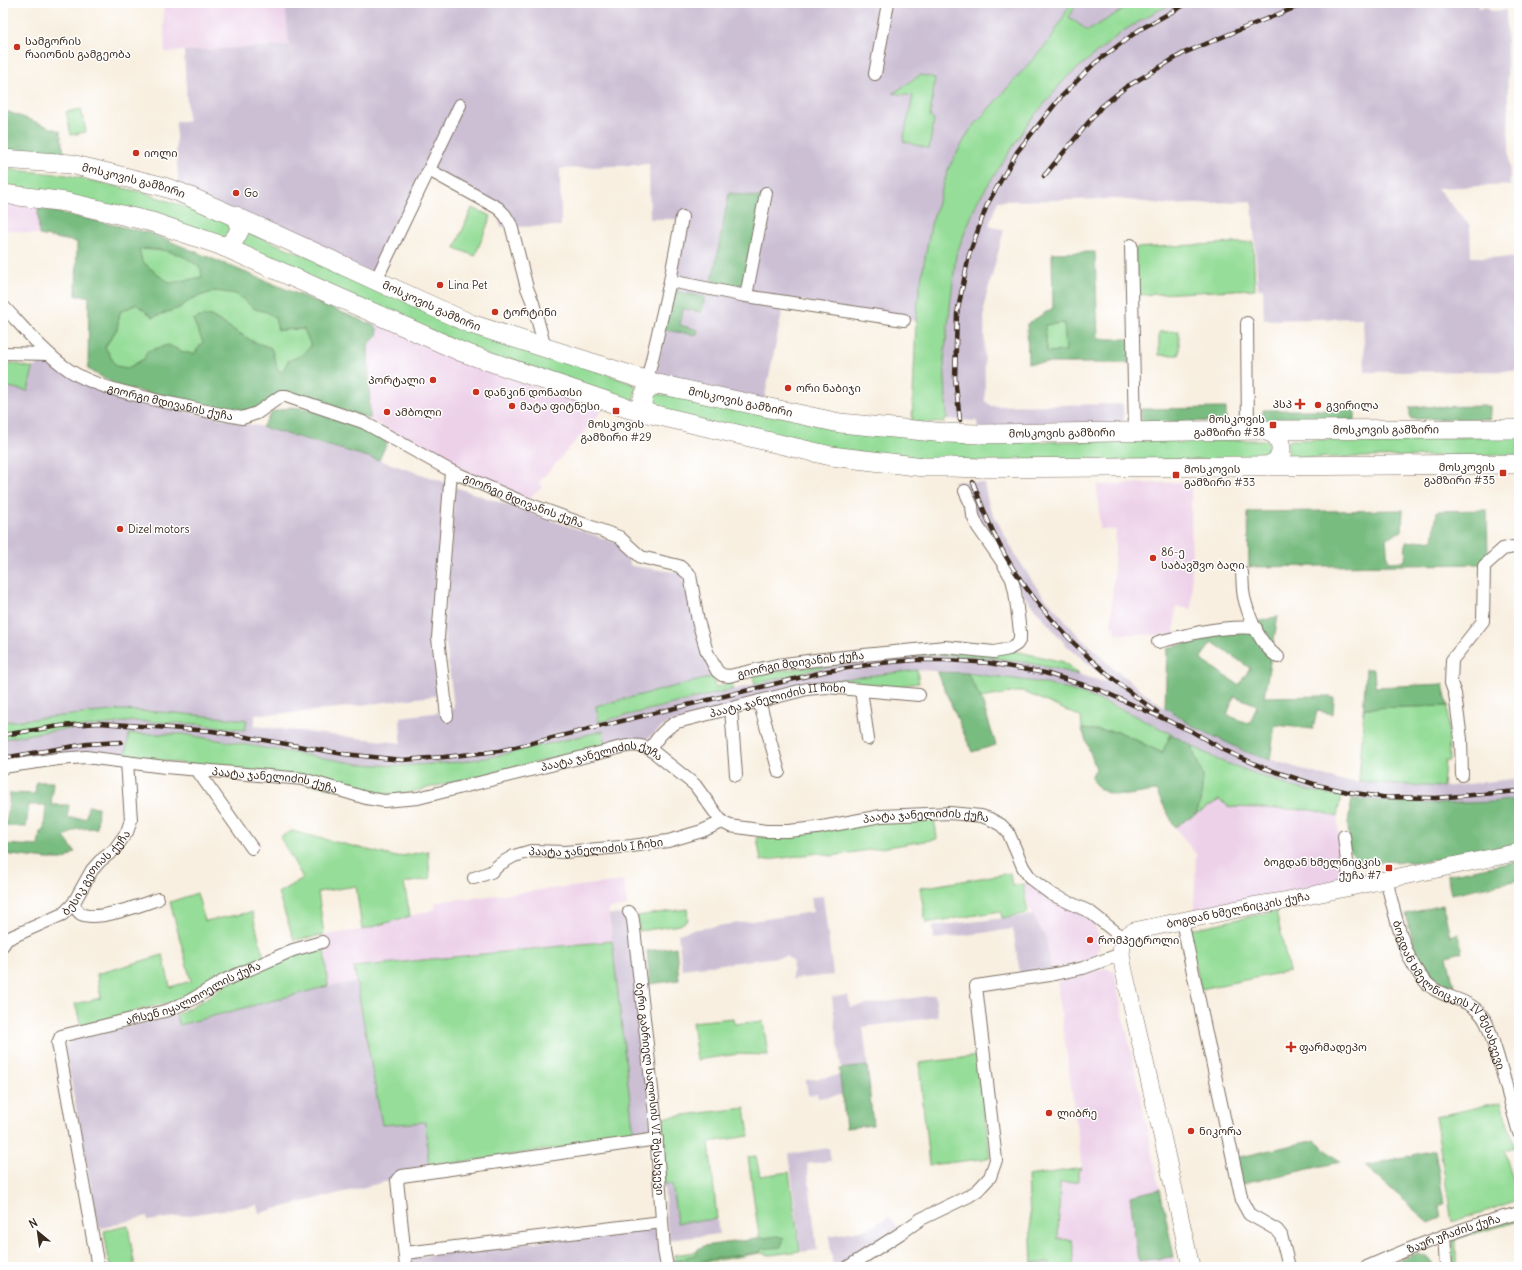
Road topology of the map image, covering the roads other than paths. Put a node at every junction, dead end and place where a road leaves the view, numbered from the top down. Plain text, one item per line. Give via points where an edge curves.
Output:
1 (888, 3) edge
2 (875, 74) dead end
3 (460, 105) dead end
4 (3, 159) edge
5 (429, 170) junction
6 (766, 193) dead end
7 (3, 194) edge
8 (236, 216) junction
9 (682, 217) dead end
10 (1131, 245) dead end
11 (224, 247) junction
12 (376, 280) junction
13 (670, 281) junction
14 (746, 296) junction
15 (3, 306) edge
16 (904, 320) dead end
17 (1247, 323) dead end
18 (545, 348) junction
19 (3, 353) edge
20 (49, 354) junction
21 (652, 382) junction
22 (645, 413) junction
23 (1519, 429) edge
24 (1255, 430) junction
25 (1135, 432) junction
26 (1519, 464) edge
27 (1268, 466) junction
28 (451, 471) junction
29 (965, 491) dead end
30 (1519, 546) edge
31 (1242, 573) dead end
32 (1256, 628) junction
33 (1158, 642) dead end
34 (1278, 657) dead end
35 (861, 690) junction
36 (919, 695) dead end
37 (759, 701) junction
38 (731, 708) junction
39 (447, 716) dead end
40 (868, 739) dead end
41 (650, 749) junction
42 (127, 762) junction
43 (3, 766) edge
44 (198, 770) junction
45 (779, 772) dead end
46 (736, 775) dead end
47 (1462, 775) dead end
48 (722, 822) junction
49 (1344, 836) dead end
50 (252, 848) dead end
51 (1519, 852) edge
52 (474, 878) dead end
53 (1386, 880) junction
54 (1350, 887) junction
55 (158, 899) dead end
56 (73, 904) junction
57 (629, 912) dead end
58 (1182, 921) junction
59 (322, 942) dead end
60 (3, 945) edge
61 (1122, 946) junction
62 (1519, 1133) edge
63 (657, 1139) junction
64 (1519, 1213) edge
65 (662, 1222) junction
66 (1444, 1235) junction
67 (405, 1254) junction
68 (98, 1267) edge
69 (406, 1267) edge
70 (667, 1267) edge
71 (848, 1267) edge
72 (1191, 1267) edge
73 (1289, 1267) edge
74 (1367, 1267) edge
75 (1446, 1267) edge

1 - 2 street
3 - 5 street
4 - 8 main road, მოსკოვის გამზირი via 70,164 107,172 179,192
5 - 12 street
5 - 18 street via 498,208 505,215 511,225
6 - 14 street
7 - 11 main road via 66,202 152,222
8 - 11 main road via 240,229 231,244
8 - 12 main road, მოსკოვის გამზირი
9 - 13 street
10 - 25 street
11 - 22 main road via 462,352
12 - 18 main road, მოსკოვის გამზირი via 470,324
13 - 14 street
13 - 21 street
14 - 16 street
15 - 20 street, გიორგი მდივანის ქუჩა
17 - 24 street
18 - 21 main road, მოსკოვის გამზირი
19 - 20 street
20 - 28 street, გიორგი მდივანის ქუჩა via 70,371 109,388 242,418 257,412 281,396 286,396 363,422
21 - 22 main road via 643,396 641,405
21 - 25 main road, მოსკოვის გამზირი, bridge via 840,423 946,433
22 - 27 main road, bridge via 831,456 924,466
23 - 24 main road, მოსკოვის გამზირი
24 - 25 main road, მოსკოვის გამზირი
24 - 27 main road via 1272,433 1280,442 1280,456
26 - 27 main road
28 - 29 street, გიორგი მდივანის ქუჩა via 520,502 619,537 641,556 679,566 690,575 698,621 707,652 717,671 729,676 800,662 945,647 994,652 1017,644 1020,639 1012,579 978,527
28 - 39 street via 438,638
30 - 47 street via 1503,549 1484,566 1482,621 1452,660 1451,683 1455,694 1461,739
31 - 32 street via 1244,600
32 - 33 street via 1219,629
32 - 34 street via 1259,637
35 - 36 street, პაატა ჯანელიძის II ჩიხი
35 - 37 street, პაატა ჯანელიძის II ჩიხი via 826,687 807,689
35 - 40 street
37 - 38 street, პაატა ჯანელიძის II ჩიხი
37 - 45 street
38 - 41 street, პაატა ჯანელიძის II ჩიხი via 676,722 658,736
38 - 46 street
41 - 44 street, პაატა ჯანელიძის ქუჩა via 644,746 626,746 404,800 366,798 303,779
41 - 48 street, პაატა ჯანელიძის ქუჩა via 696,785
42 - 43 street, პაატა ჯანელიძის ქუჩა via 86,757
42 - 44 street, პაატა ჯანელიძის ქუჩა
42 - 56 street, ბესიკ გეთიას ქუჩა via 131,820 127,832 114,850 92,870
44 - 50 street
48 - 52 street, პაატა ჯანელიძის I ჩიხი via 668,841 565,852 531,851 514,856 491,872
48 - 61 street, პაატა ჯანელიძის ქუჩა via 730,826 766,832 817,828 881,816 950,813 981,816 1001,825 1008,832 1031,879 1051,894 1090,912
49 - 54 street
51 - 53 main road, ბოგდან ხმელნიცკის ქუჩა
53 - 54 main road, ბოგდან ხმელნიცკის ქუჩა
53 - 62 street, ბოგდან ხმელნიცკის IV შესახვევი via 1408,957 1418,974 1434,989 1472,1006 1486,1022
54 - 58 main road, ბოგდან ხმელნიცკის ქუჩა
55 - 56 street via 94,917 81,914
56 - 60 street, ბესიკ გეთიას ქუჩა via 63,914 7,939
57 - 63 street, ბერი გაბრიელ სალოსის VI შესახვევი via 633,920
58 - 61 main road, ბოგდან ხმელნიცკის ქუჩა via 1134,931
58 - 73 street via 1242,1201 1249,1214 1281,1235
59 - 68 street, არსენ იყალთოელის ქუჩა via 293,950 226,980 169,1010 61,1036 58,1043
61 - 71 street via 1083,968 976,986 996,1160 994,1170 978,1190 969,1196 921,1218
61 - 72 main road via 1124,971
63 - 65 street, ბერი გაბრიელ სალოსის VI შესახვევი
63 - 67 street via 402,1176 397,1180
64 - 66 street, ზაურ უჩაძის ქუჩა
65 - 67 street
65 - 70 street, ბერი გაბრიელ სალოსის VI შესახვევი
66 - 74 street, ზაურ უჩაძის ქუჩა
66 - 75 street
67 - 69 street

